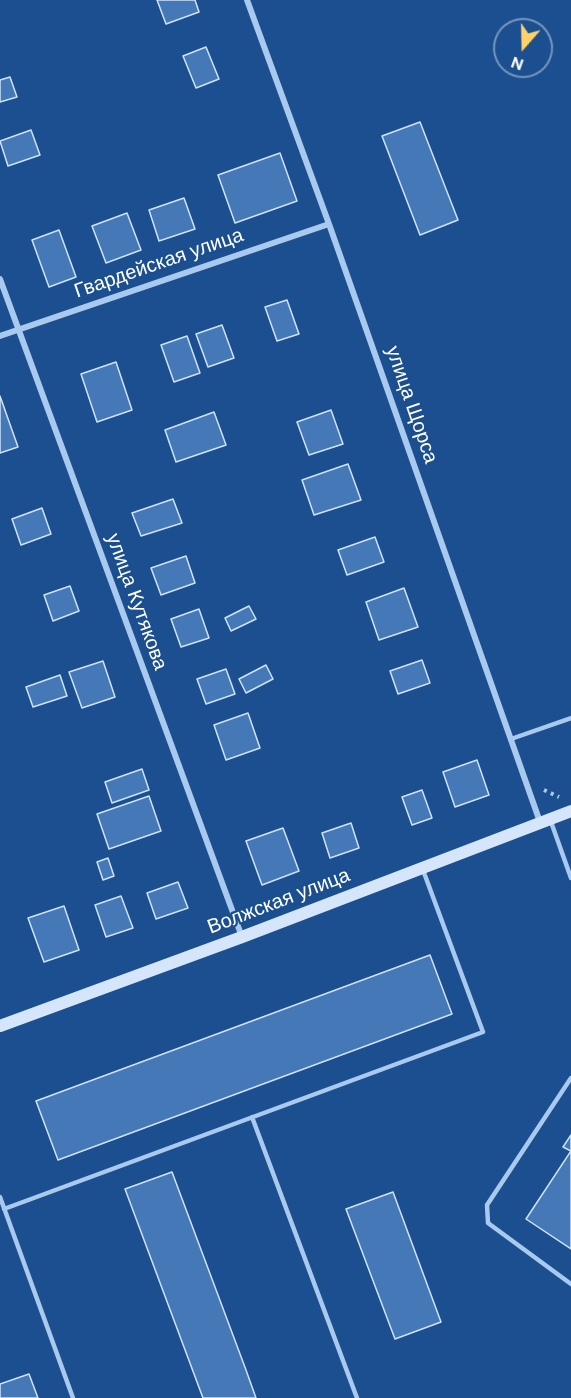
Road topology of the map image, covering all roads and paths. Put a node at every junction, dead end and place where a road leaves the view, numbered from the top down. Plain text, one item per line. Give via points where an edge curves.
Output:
1 (247, 0) edge
2 (329, 224) junction
3 (0, 279) edge
4 (18, 329) junction
5 (0, 336) edge
6 (571, 718) edge
7 (511, 739) junction
8 (526, 782) junction
9 (564, 799) dead end
10 (571, 811) edge
11 (545, 821) junction
12 (423, 868) junction
13 (571, 878) edge
14 (242, 937) junction
15 (0, 1026) edge
16 (571, 1078) edge
17 (252, 1117) junction
18 (0, 1197) edge
19 (4, 1209) junction
20 (571, 1284) edge
21 (73, 1398) edge
22 (357, 1398) edge

1 - 2 street, улица Щорса
2 - 4 street, Гвардейская улица
2 - 7 street, улица Щорса
3 - 4 street, улица Кутякова
4 - 5 street, Гвардейская улица
4 - 14 street, улица Кутякова
6 - 7 lane
7 - 8 street, улица Щорса
8 - 9 path
8 - 11 street, улица Щорса
10 - 11 street, Волжская улица
11 - 12 street, Волжская улица
11 - 13 lane
12 - 14 street, Волжская улица
12 - 17 lane via 483,1032
14 - 15 street, Волжская улица
16 - 20 lane via 487,1205 488,1223
17 - 19 lane
17 - 22 lane
18 - 19 lane
19 - 21 lane

